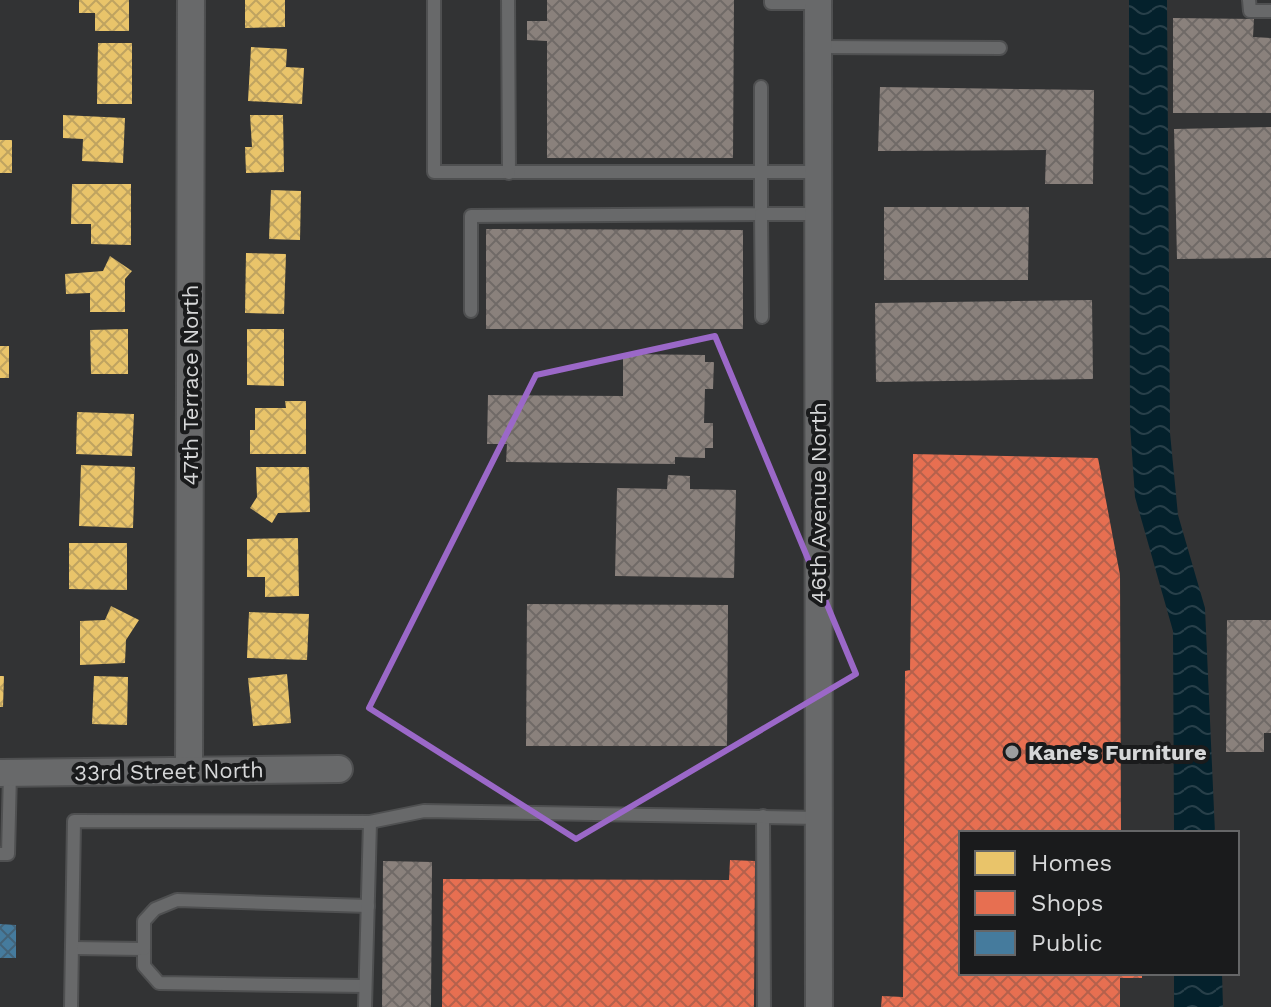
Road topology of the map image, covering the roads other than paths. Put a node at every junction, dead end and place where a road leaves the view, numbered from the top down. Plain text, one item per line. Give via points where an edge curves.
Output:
1 (191, 0) edge
2 (434, 0) edge
3 (508, 0) edge
4 (771, 0) edge
5 (1249, 0) edge
6 (818, 1) edge
7 (1271, 11) edge
8 (818, 47) junction
9 (1000, 48) dead end
10 (761, 87) dead end
11 (819, 172) junction
12 (509, 173) junction
13 (761, 173) junction
14 (761, 214) junction
15 (818, 214) junction
16 (471, 311) dead end
17 (762, 317) dead end
18 (339, 769) dead end
19 (189, 771) junction
20 (5, 773) edge
21 (763, 816) junction
22 (819, 818) junction
23 (370, 822) junction
24 (0, 854) edge
25 (368, 906) junction
26 (72, 948) junction
27 (144, 949) junction
28 (365, 986) junction
29 (71, 1007) edge
30 (365, 1007) edge
31 (764, 1007) edge
32 (819, 1007) edge

1 - 19 street, 47th Terrace North
2 - 12 lane via 434,172
3 - 12 lane
4 - 6 lane
5 - 7 lane via 1250,11
6 - 8 street, 46th Avenue North
8 - 9 lane
8 - 11 street, 46th Avenue North
10 - 13 lane
11 - 13 lane
11 - 15 street, 46th Avenue North
12 - 13 lane
13 - 14 lane
14 - 15 lane
14 - 16 lane via 471,216
14 - 17 lane
15 - 22 street, 46th Avenue North
18 - 19 street, 33rd Street North
19 - 20 street, 33rd Street North
20 - 24 lane via 8,854
21 - 22 lane
21 - 23 lane via 424,811
21 - 31 lane
22 - 32 street, 46th Avenue North
23 - 25 lane
23 - 26 lane via 74,821
25 - 27 lane via 177,900 155,909 144,921
25 - 28 lane
26 - 27 lane
26 - 29 lane
27 - 28 lane via 144,966 159,983
28 - 30 lane

